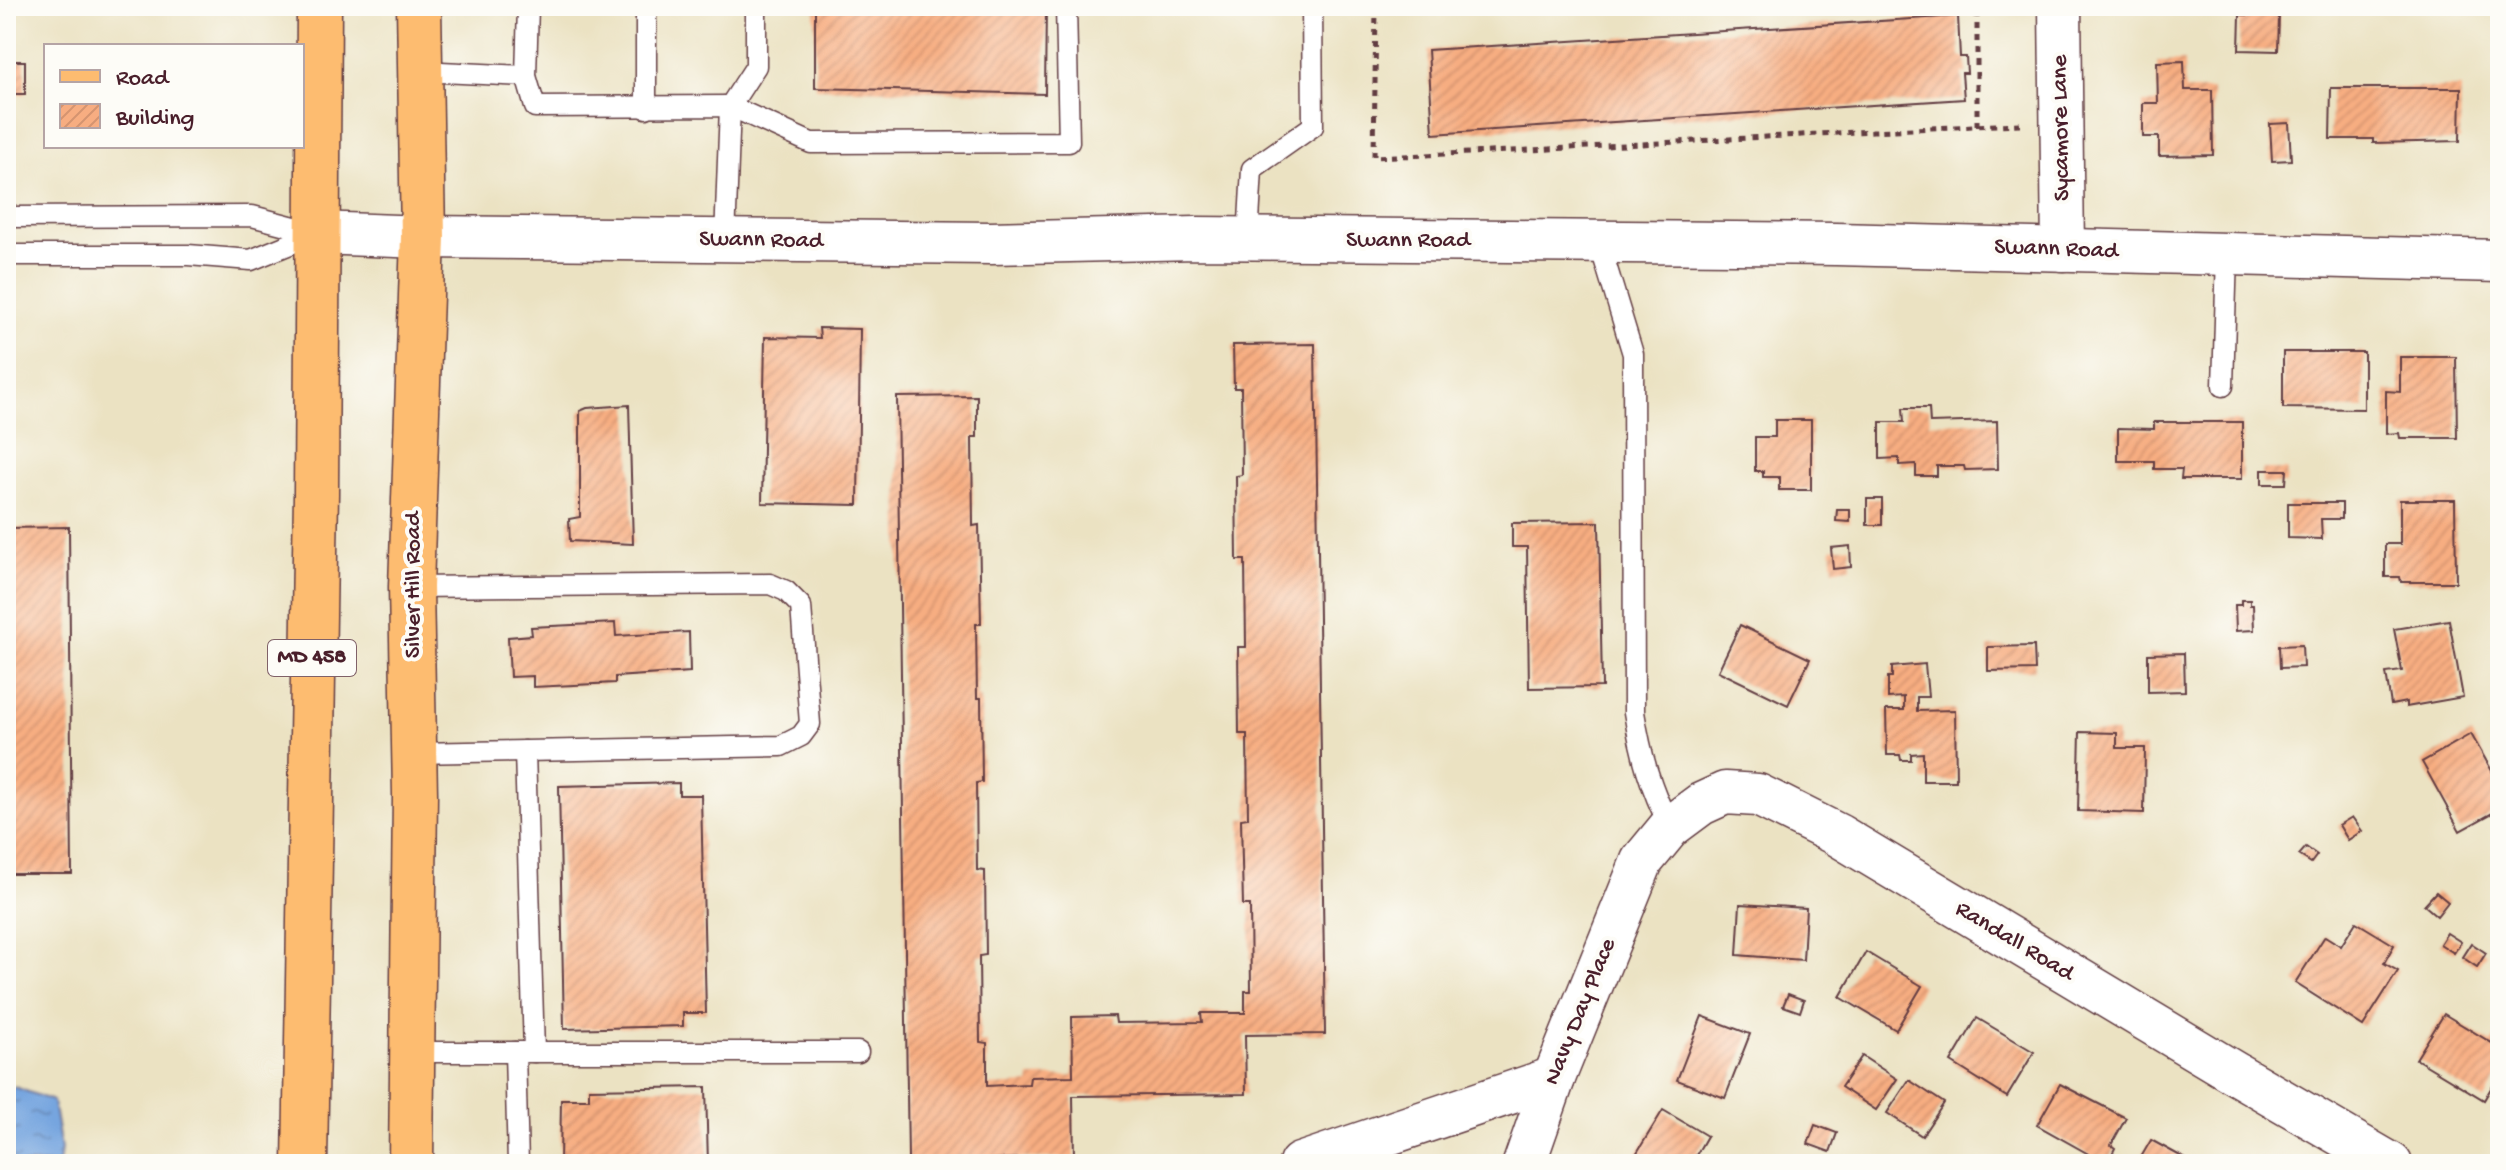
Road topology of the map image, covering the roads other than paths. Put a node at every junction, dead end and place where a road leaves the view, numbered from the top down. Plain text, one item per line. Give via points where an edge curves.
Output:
1 (319, 6) edge
2 (419, 6) edge
3 (528, 6) edge
4 (646, 6) edge
5 (756, 6) edge
6 (1066, 6) edge
7 (1312, 6) edge
8 (2060, 6) edge
9 (420, 71) junction
10 (526, 76) junction
11 (730, 106) junction
12 (646, 108) junction
13 (6, 217) edge
14 (317, 233) junction
15 (423, 237) junction
16 (1248, 239) junction
17 (725, 240) junction
18 (1599, 242) junction
19 (2063, 250) junction
20 (2227, 254) junction
21 (6, 255) edge
22 (2500, 261) edge
23 (2223, 386) dead end
24 (411, 587) junction
25 (525, 751) junction
26 (414, 753) junction
27 (1670, 827) junction
28 (1642, 861) joint
29 (414, 1052) junction
30 (525, 1052) junction
31 (858, 1052) dead end
32 (1554, 1078) junction
33 (305, 1164) edge
34 (411, 1164) edge
35 (518, 1164) edge
36 (1300, 1164) edge
37 (1524, 1164) edge
38 (2391, 1164) edge

1 - 14 main road, MD 458
2 - 9 main road, Silver Hill Road
3 - 10 lane
4 - 12 lane
5 - 11 lane via 756,66
6 - 11 lane via 1069,142 811,143
7 - 16 lane via 1313,126 1252,169
8 - 19 street, Sycamore Lane
9 - 10 lane
9 - 15 main road, Silver Hill Road
10 - 12 lane via 535,107
11 - 12 lane
11 - 17 lane
13 - 14 lane via 252,216
14 - 15 street, Swann Road
14 - 21 lane via 251,260
14 - 33 main road, MD 458
15 - 17 street, Swann Road
15 - 24 main road, Silver Hill Road
16 - 17 street, Swann Road
16 - 18 street, Swann Road
18 - 19 street, Swann Road
18 - 27 lane via 1633,354 1634,712 1651,789
19 - 20 street, Swann Road
20 - 22 street, Swann Road
20 - 23 lane
24 - 25 lane via 770,584 801,606 810,724 801,736 781,746
24 - 26 main road, Silver Hill Road
25 - 26 lane
25 - 30 lane
26 - 29 main road, Silver Hill Road
27 - 28 street, Randall Road
27 - 38 street, Randall Road via 1725,793 1758,795 1838,835
28 - 32 street, Navy Day Place
29 - 30 lane
29 - 34 main road, Silver Hill Road
30 - 31 lane
30 - 35 lane
32 - 36 street
32 - 37 street, Navy Day Place

